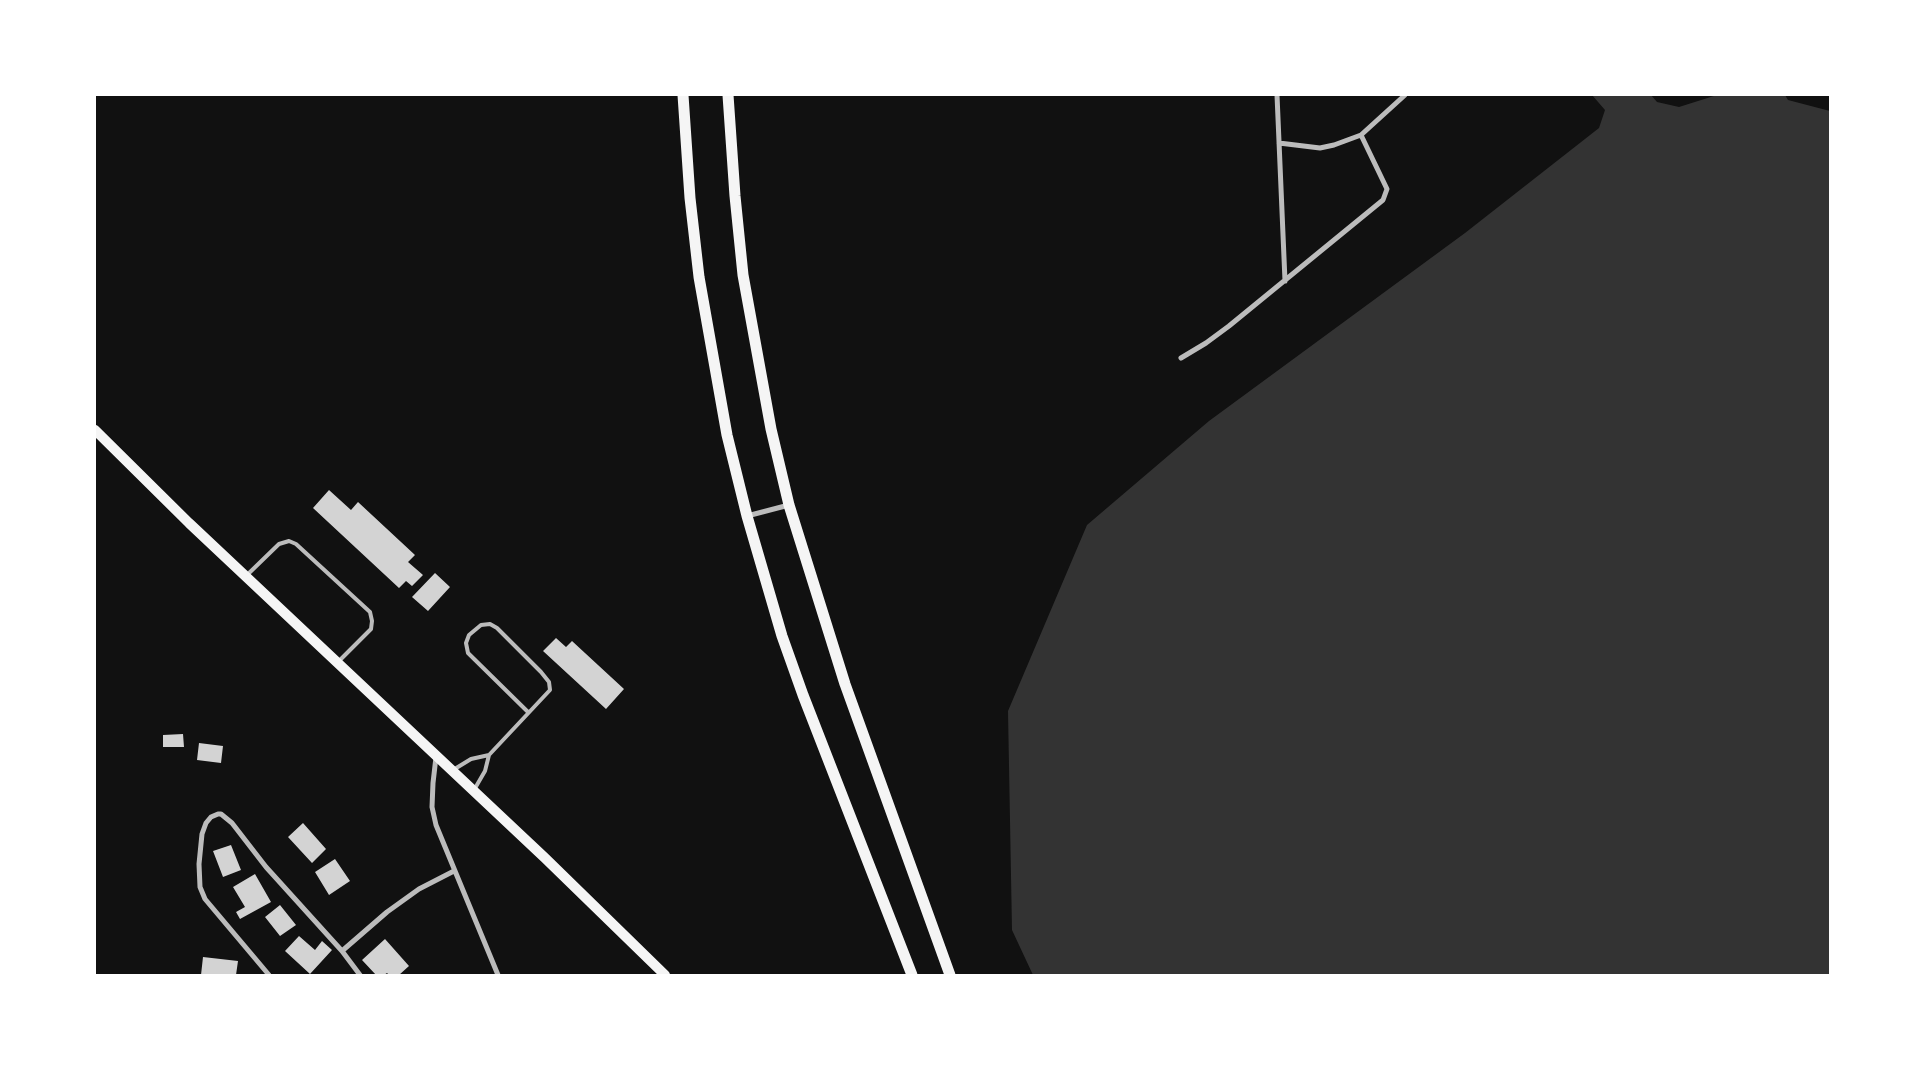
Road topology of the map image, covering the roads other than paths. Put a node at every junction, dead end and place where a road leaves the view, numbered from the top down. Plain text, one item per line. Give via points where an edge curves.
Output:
1 (683, 95) edge
2 (728, 95) edge
3 (1277, 95) edge
4 (1405, 95) edge
5 (1361, 134) junction
6 (1279, 143) junction
7 (1285, 281) junction
8 (1181, 358) dead end
9 (95, 430) edge
10 (789, 505) junction
11 (747, 516) junction
12 (246, 576) junction
13 (338, 662) junction
14 (528, 712) junction
15 (488, 754) junction
16 (437, 757) junction
17 (451, 771) junction
18 (473, 792) junction
19 (454, 871) junction
20 (342, 951) junction
21 (269, 975) edge
22 (360, 975) edge
23 (498, 975) edge
24 (665, 975) edge
25 (912, 975) edge
26 (950, 975) edge

1 - 11 main road via 699,278 727,435
2 - 10 main road via 743,275 769,419
3 - 6 street
4 - 5 street
5 - 6 street via 1320,148
5 - 7 street via 1384,180 1386,195
6 - 7 street
7 - 8 street via 1229,326
9 - 12 main road
10 - 11 street
10 - 26 main road via 845,684
11 - 25 main road via 803,695
12 - 13 main road
12 - 13 lane via 279,544 289,541 370,612 371,629
13 - 16 main road
14 - 14 lane via 550,690 549,682 497,628 490,624 481,625 469,635 466,643 468,653
14 - 15 lane
15 - 17 lane via 471,759
15 - 18 lane via 485,771
16 - 17 main road
16 - 19 street via 432,807
17 - 18 main road
18 - 24 main road
19 - 20 street via 419,889
19 - 23 street
20 - 21 street via 232,824 222,814 211,817 202,834 200,887 205,899
20 - 22 street

